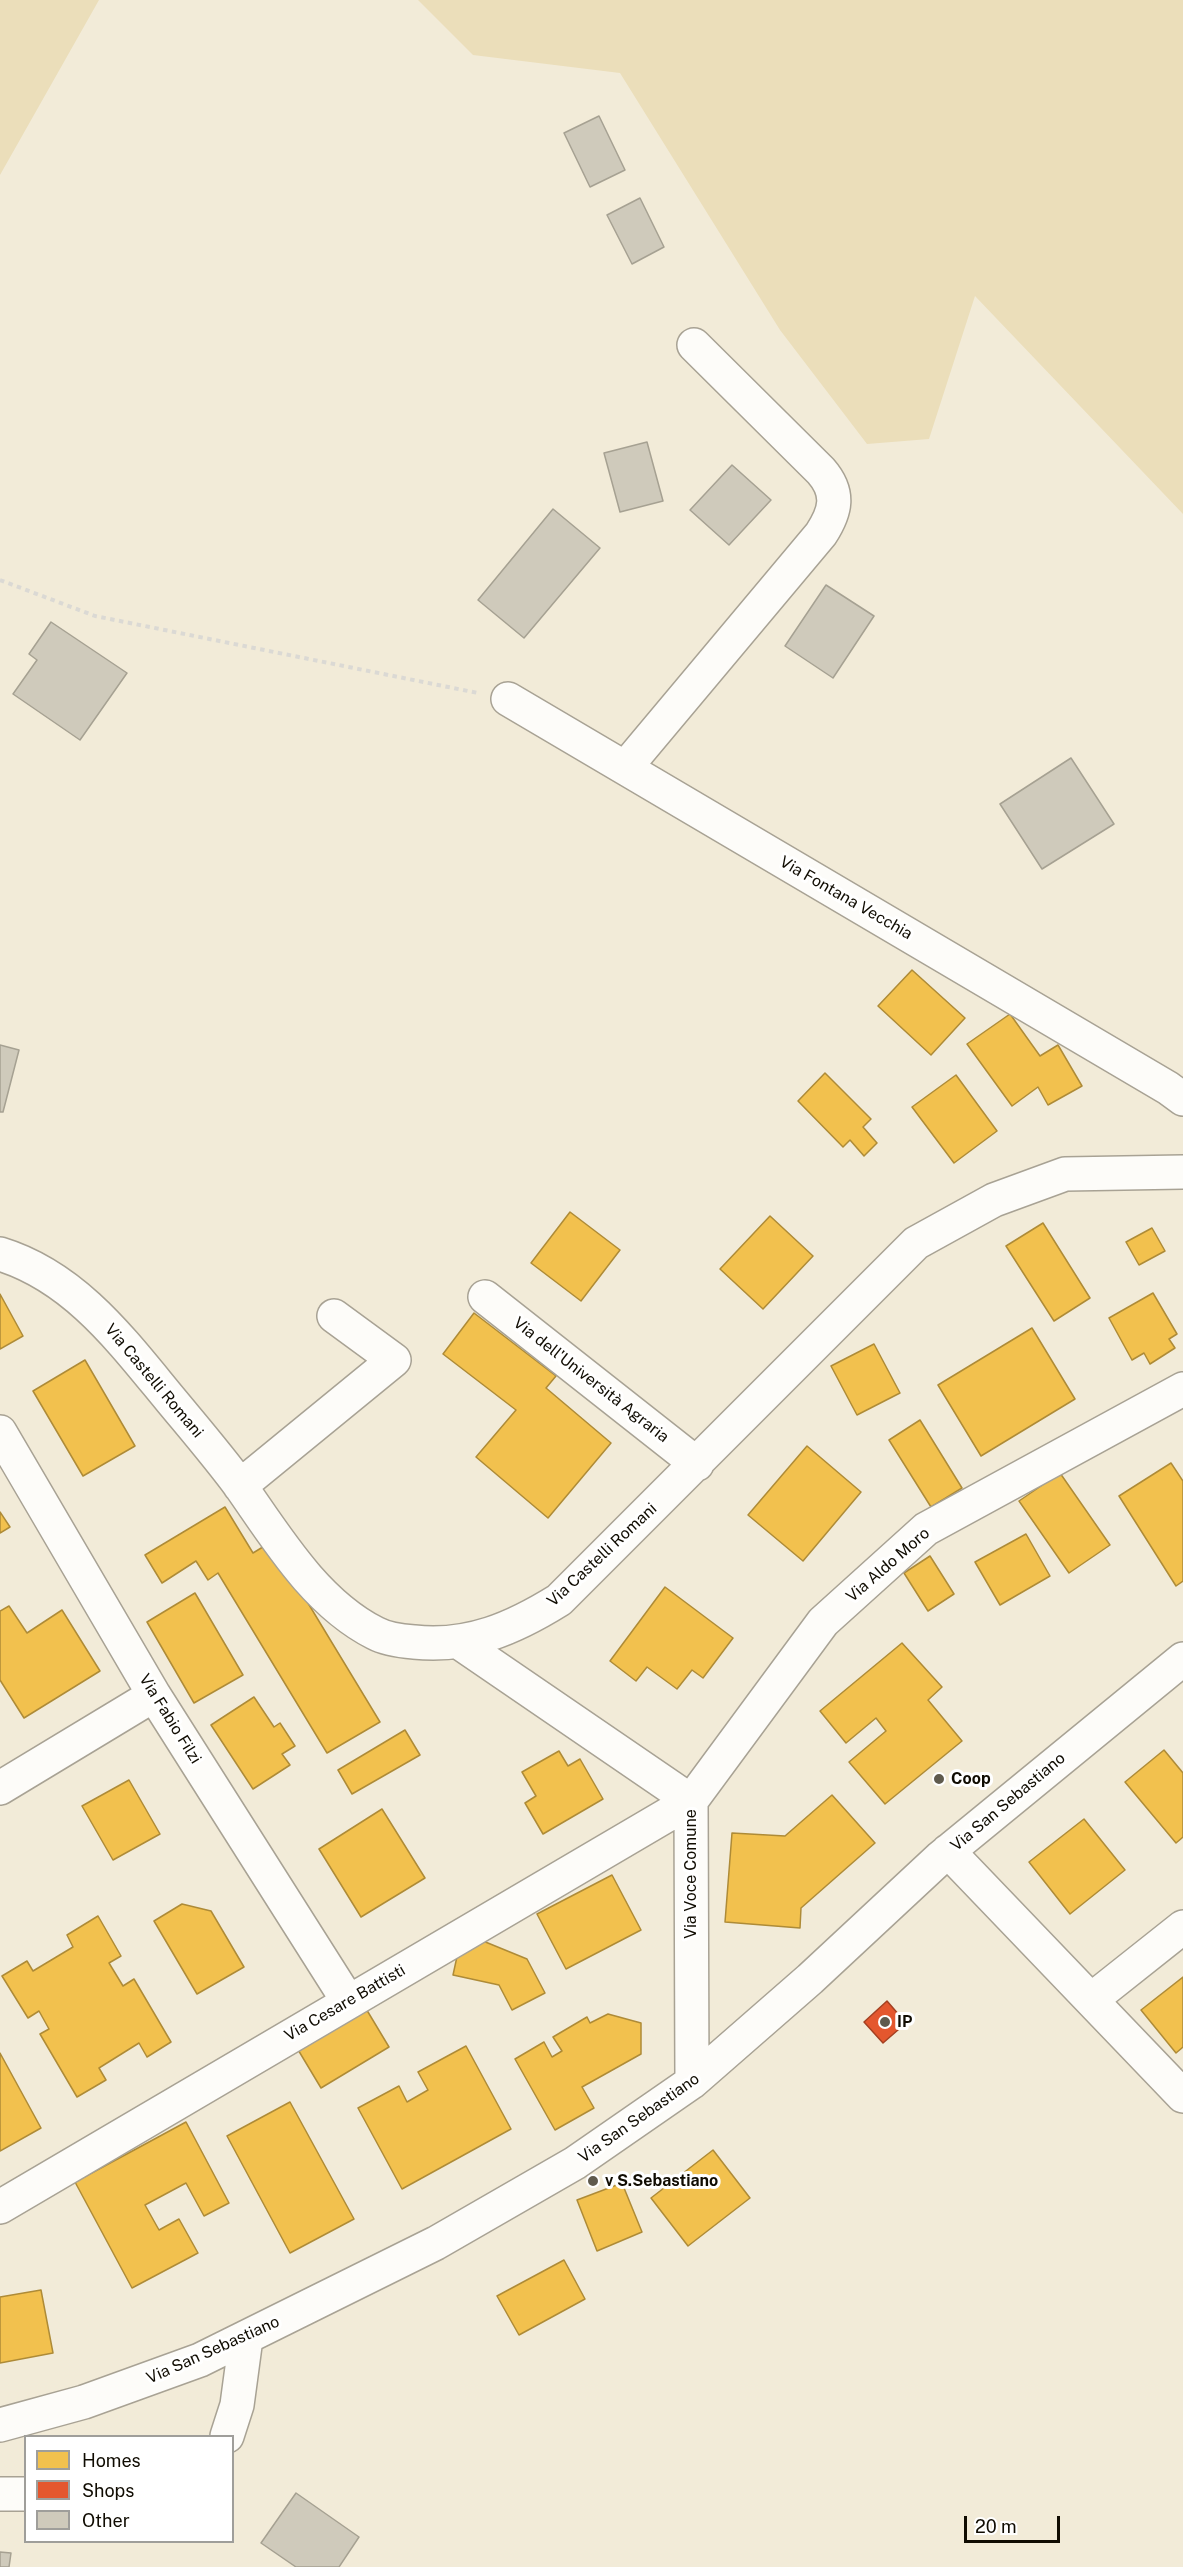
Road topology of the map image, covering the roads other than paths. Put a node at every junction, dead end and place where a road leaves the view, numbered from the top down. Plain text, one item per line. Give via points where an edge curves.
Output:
1 (693, 345) dead end
2 (508, 699) road end
3 (625, 768) junction
4 (1183, 1099) edge
5 (1183, 1172) edge
6 (0, 1254) edge
7 (485, 1297) dead end
8 (333, 1316) dead end
9 (1183, 1389) edge
10 (0, 1432) edge
11 (697, 1464) junction
12 (240, 1486) junction
13 (460, 1642) junction
14 (1183, 1659) edge
15 (154, 1695) junction
16 (0, 1788) edge
17 (691, 1801) junction
18 (948, 1851) junction
19 (1183, 1927) edge
20 (1091, 2000) junction
21 (348, 2001) junction
22 (692, 2082) junction
23 (1183, 2096) edge
24 (0, 2207) edge
25 (246, 2338) junction
26 (0, 2425) edge
27 (227, 2435) edge
28 (0, 2494) edge
29 (24, 2494) edge

1 - 3 street via 826,477 835,501 821,534
2 - 3 street, Via Fontana Vecchia
3 - 4 street, Via Fontana Vecchia
5 - 11 street, Via Castelli Romani via 1065,1174 994,1200 916,1243
6 - 12 street, Via Castelli Romani via 67,1288 108,1324
7 - 11 street, Via dell'Università Agraria
8 - 12 street via 394,1360
9 - 17 street, Via Aldo Moro via 926,1529 823,1622
10 - 15 street, Via Fabio Filzi
11 - 13 street, Via Castelli Romani via 559,1600 493,1635
12 - 13 street, Via Castelli Romani via 327,1599 350,1617 377,1634 402,1641
13 - 17 street, Via Voce Comune
14 - 18 street, Via San Sebastiano
15 - 16 street
15 - 21 street, Via Fabio Filzi
17 - 21 street, Via Cesare Battisti
17 - 22 street, Via Voce Comune
18 - 20 street
18 - 22 street, Via San Sebastiano
19 - 20 street
20 - 23 street
21 - 24 street, Via Cesare Battisti
22 - 25 street, Via San Sebastiano via 575,2163 436,2243
25 - 26 street, Via San Sebastiano via 159,2377
25 - 27 street via 237,2405
28 - 29 street

